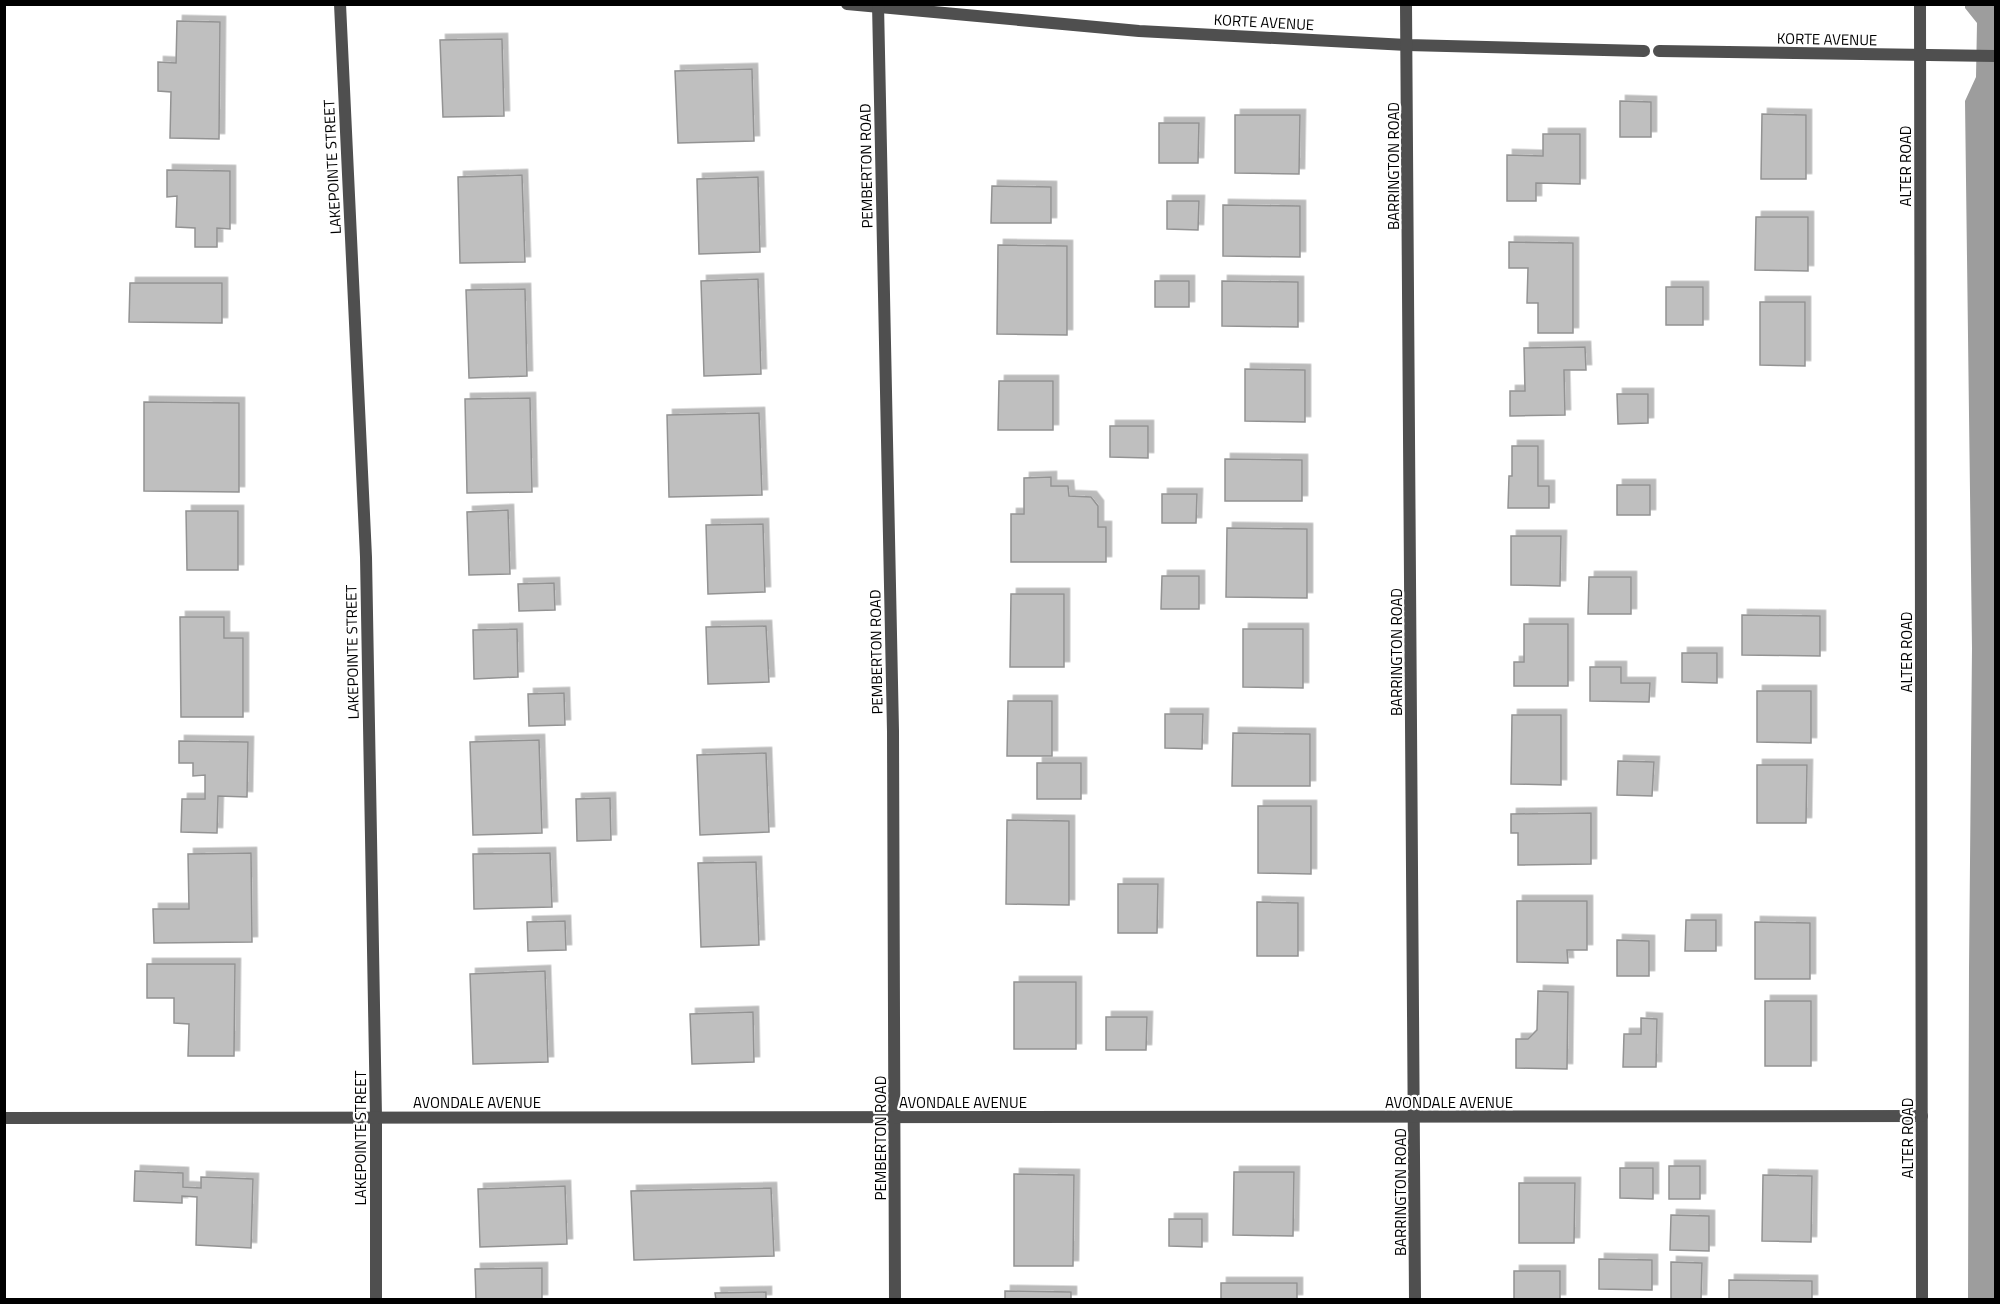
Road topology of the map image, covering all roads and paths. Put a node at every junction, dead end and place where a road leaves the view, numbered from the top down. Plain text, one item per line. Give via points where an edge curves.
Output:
1 (340, 4) edge
2 (847, 4) edge
3 (1406, 4) edge
4 (1920, 4) edge
5 (878, 6) edge
6 (1407, 45) junction
7 (1644, 51) dead end
8 (1659, 51) dead end
9 (1920, 55) junction
10 (1995, 56) edge
11 (1414, 1116) junction
12 (1922, 1116) junction
13 (376, 1117) junction
14 (895, 1117) junction
15 (4, 1118) edge
16 (376, 1299) edge
17 (895, 1299) edge
18 (1415, 1299) edge
19 (1922, 1299) edge

1 - 13 street, LAKEPOINTE STREET via 366,557
2 - 5 street, KORTE AVENUE
3 - 6 street, BARRINGTON ROAD
4 - 9 street, ALTER ROAD
5 - 6 street, KORTE AVENUE via 1139,31
5 - 14 street, PEMBERTON ROAD via 893,731
6 - 7 street, KORTE AVENUE
6 - 11 street, BARRINGTON ROAD
8 - 9 street, KORTE AVENUE
9 - 10 street, KORTE AVENUE
9 - 12 street, ALTER ROAD
11 - 12 street, AVONDALE AVENUE
11 - 14 street, AVONDALE AVENUE
11 - 18 street, BARRINGTON ROAD
12 - 19 street, ALTER ROAD
13 - 14 street, AVONDALE AVENUE
13 - 15 street, AVONDALE AVENUE
13 - 16 street, LAKEPOINTE STREET
14 - 17 street, PEMBERTON ROAD

